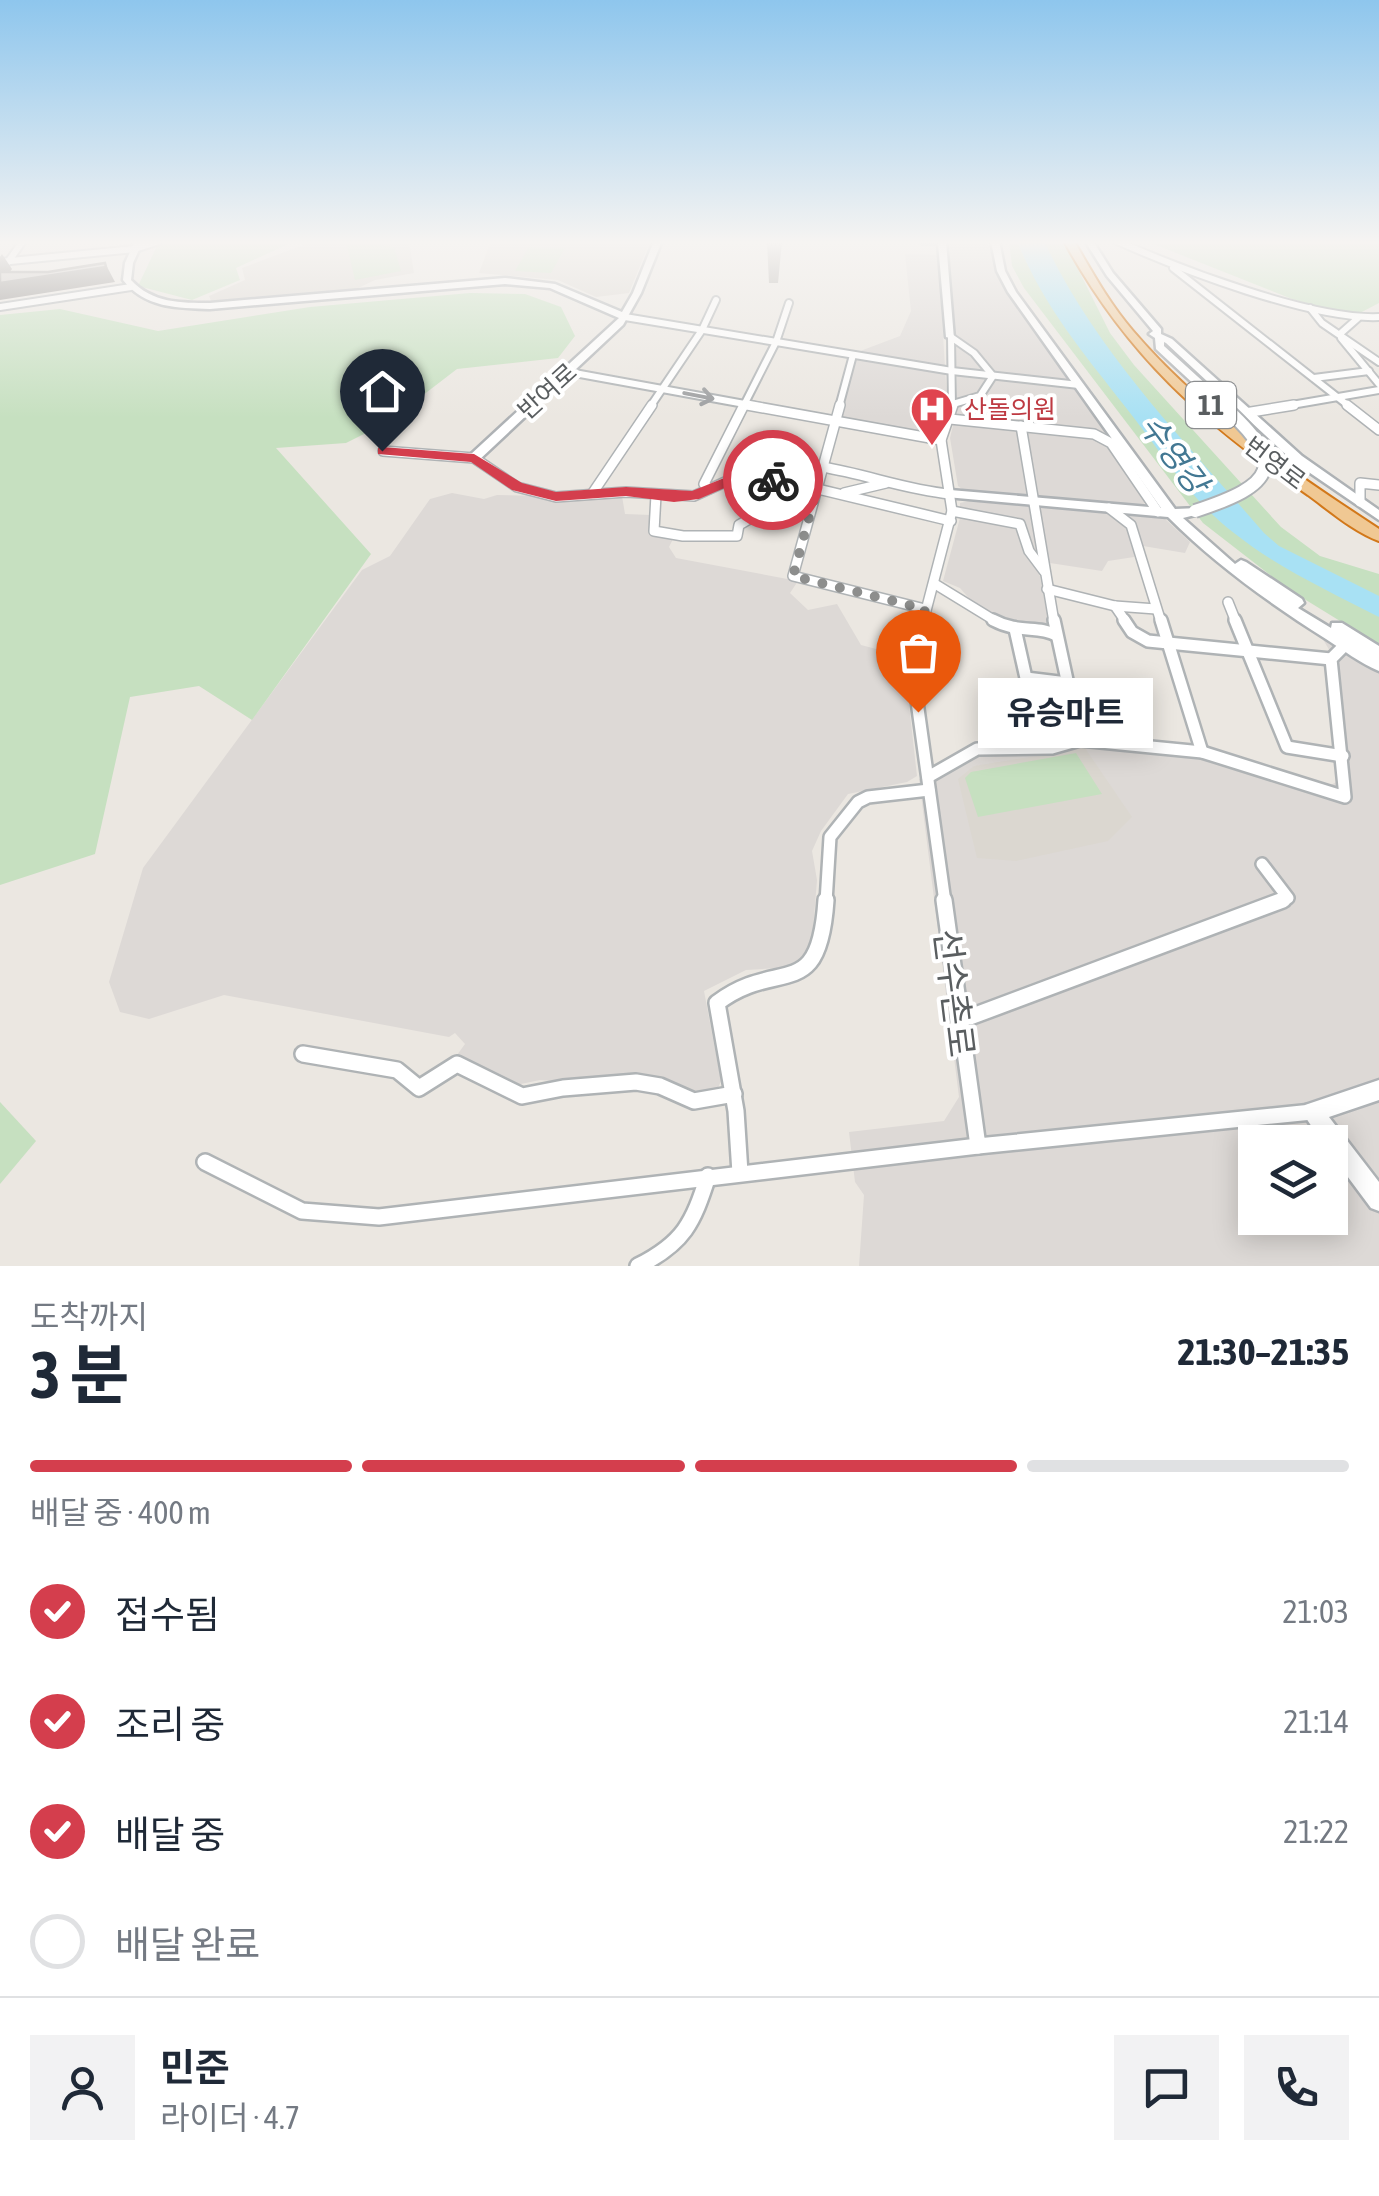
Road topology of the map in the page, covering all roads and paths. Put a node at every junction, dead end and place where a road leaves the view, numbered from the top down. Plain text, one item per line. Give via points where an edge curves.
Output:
1 (50, 300) edge
2 (153, 300) edge
3 (280, 300) edge
4 (588, 300) edge
5 (618, 300) edge
6 (633, 300) edge
7 (716, 300) dead end
8 (948, 300) edge
9 (1018, 300) edge
10 (1025, 300) edge
11 (1105, 300) edge
12 (1132, 300) edge
13 (1214, 300) edge
14 (1284, 300) edge
15 (593, 302) junction
16 (789, 303) dead end
17 (0, 308) edge
18 (1310, 308) junction
19 (624, 317) junction
20 (1379, 317) edge
21 (1358, 318) junction
22 (702, 330) junction
23 (951, 337) junction
24 (1162, 337) junction
25 (1341, 337) junction
26 (607, 338) junction
27 (776, 342) junction
28 (852, 355) junction
29 (1379, 362) edge
30 (952, 371) junction
31 (1369, 371) junction
32 (569, 372) junction
33 (993, 376) junction
34 (1314, 378) junction
35 (1080, 385) junction
36 (1379, 388) edge
37 (662, 389) junction
38 (1338, 397) junction
39 (953, 404) junction
40 (744, 405) junction
41 (1245, 412) junction
42 (950, 419) junction
43 (834, 420) junction
44 (1021, 426) junction
45 (1379, 430) edge
46 (941, 440) junction
47 (382, 451) dead end
48 (474, 458) junction
49 (822, 467) junction
50 (887, 483) junction
51 (1379, 485) edge
52 (708, 489) junction
53 (592, 494) junction
54 (837, 494) junction
55 (950, 494) junction
56 (656, 495) junction
57 (815, 495) junction
58 (1033, 501) junction
59 (1360, 502) junction
60 (1109, 508) junction
61 (1177, 512) junction
62 (951, 516) junction
63 (1379, 516) edge
64 (1379, 532) edge
65 (1044, 572) junction
66 (935, 584) junction
67 (1047, 589) junction
68 (1228, 602) dead end
69 (1115, 606) junction
70 (925, 609) junction
71 (1156, 609) junction
72 (1015, 630) junction
73 (1057, 636) junction
74 (1168, 643) junction
75 (1346, 644) junction
76 (1247, 653) junction
77 (1379, 653) edge
78 (1331, 659) junction
79 (1379, 664) edge
80 (1067, 683) junction
81 (1080, 740) junction
82 (1202, 752) junction
83 (1343, 756) junction
84 (928, 784) junction
85 (1262, 864) dead end
86 (958, 1016) junction
87 (303, 1054) dead end
88 (1379, 1090) edge
89 (734, 1094) junction
90 (1312, 1112) junction
91 (978, 1146) junction
92 (205, 1162) dead end
93 (740, 1173) junction
94 (708, 1176) junction
95 (1379, 1200) edge
96 (638, 1266) edge

1 - 17 street
2 - 3 main road via 210,306
4 - 15 main road
5 - 15 main road
6 - 19 main road, 반여로
7 - 22 street
8 - 23 main road
9 - 35 main road
10 - 61 main road
11 - 64 highway, 번영로 / 11 via 1162,369 1242,440
12 - 24 main road
13 - 34 street
14 - 18 street
15 - 19 main road
15 - 26 main road via 605,315
16 - 27 street
18 - 21 street
18 - 25 street
19 - 22 street
19 - 26 main road, 반여로
20 - 21 street
21 - 25 street
22 - 27 street
22 - 37 street
23 - 30 street
23 - 33 street
24 - 41 main road
24 - 61 main road, bridge via 1159,347 1252,430 1267,455 1268,469 1256,488
25 - 29 street
25 - 31 street
26 - 32 main road, 반여로
27 - 28 street
27 - 40 street
28 - 30 street
28 - 43 street
30 - 33 street
30 - 39 street
31 - 34 street
31 - 36 street
32 - 37 street
32 - 48 main road, 반여로
33 - 35 street
33 - 39 street via 980,396
34 - 38 street
35 - 61 main road
36 - 38 street
37 -> 40 street
37 - 53 street
38 - 41 street
38 - 45 street
39 - 42 street
40 - 43 street
40 - 52 street via 704,484
41 - 59 main road
42 - 44 street
42 - 46 street
43 - 46 street
43 - 49 street
44 - 58 street
44 - 61 street via 1094,434 1111,443
46 - 55 street, 선수촌로
47 - 48 street
48 - 53 street via 517,487 556,496
49 - 50 street
49 - 57 street
50 - 54 street
50 - 55 street
51 - 59 street via 1360,483
52 - 56 street via 694,496
52 - 57 street via 752,478 790,482
53 - 56 street
54 - 57 street
54 - 62 street
55 - 58 main road
55 - 62 street, 선수촌로
56 - 57 street via 654,531 683,536 737,536 739,525 763,512
57 - 70 street via 793,576
58 - 60 main road
58 - 65 street
59 - 63 main road
60 - 61 main road
60 - 71 street via 1131,525
61 - 75 main road via 1198,541 1256,589
61 - 77 main road via 1246,569
62 - 65 street via 1020,524
62 - 66 street, 선수촌로
65 - 67 street
66 - 70 street, 선수촌로
66 - 72 street
67 - 69 street
67 - 73 street
68 - 76 street
69 - 71 street
69 - 74 street via 1138,637
70 - 84 street, 선수촌로 via 914,680
71 - 74 street
72 - 73 street via 1050,629
72 - 80 street via 1026,678
73 - 80 street
74 - 76 street
74 - 82 street
75 - 78 street
75 - 79 main road
76 - 78 street
76 - 83 street via 1287,748
78 - 83 street
80 - 81 street
81 - 82 street
81 - 84 street via 1052,748 977,749
82 - 83 street via 1337,797 1347,794
84 - 86 street, 선수촌로
84 - 89 street via 868,796 830,836 826,915 810,966 738,986 717,1003
85 - 86 street via 1288,898 970,1018
86 - 91 street, 선수촌로
87 - 89 street via 397,1070 419,1088 457,1064 522,1096 550,1087 636,1082 698,1104
88 - 90 main road
89 - 93 street
90 - 91 street
90 - 95 main road
91 - 93 street
92 - 94 street via 302,1211 378,1216
93 - 94 street
94 - 96 street via 685,1237

